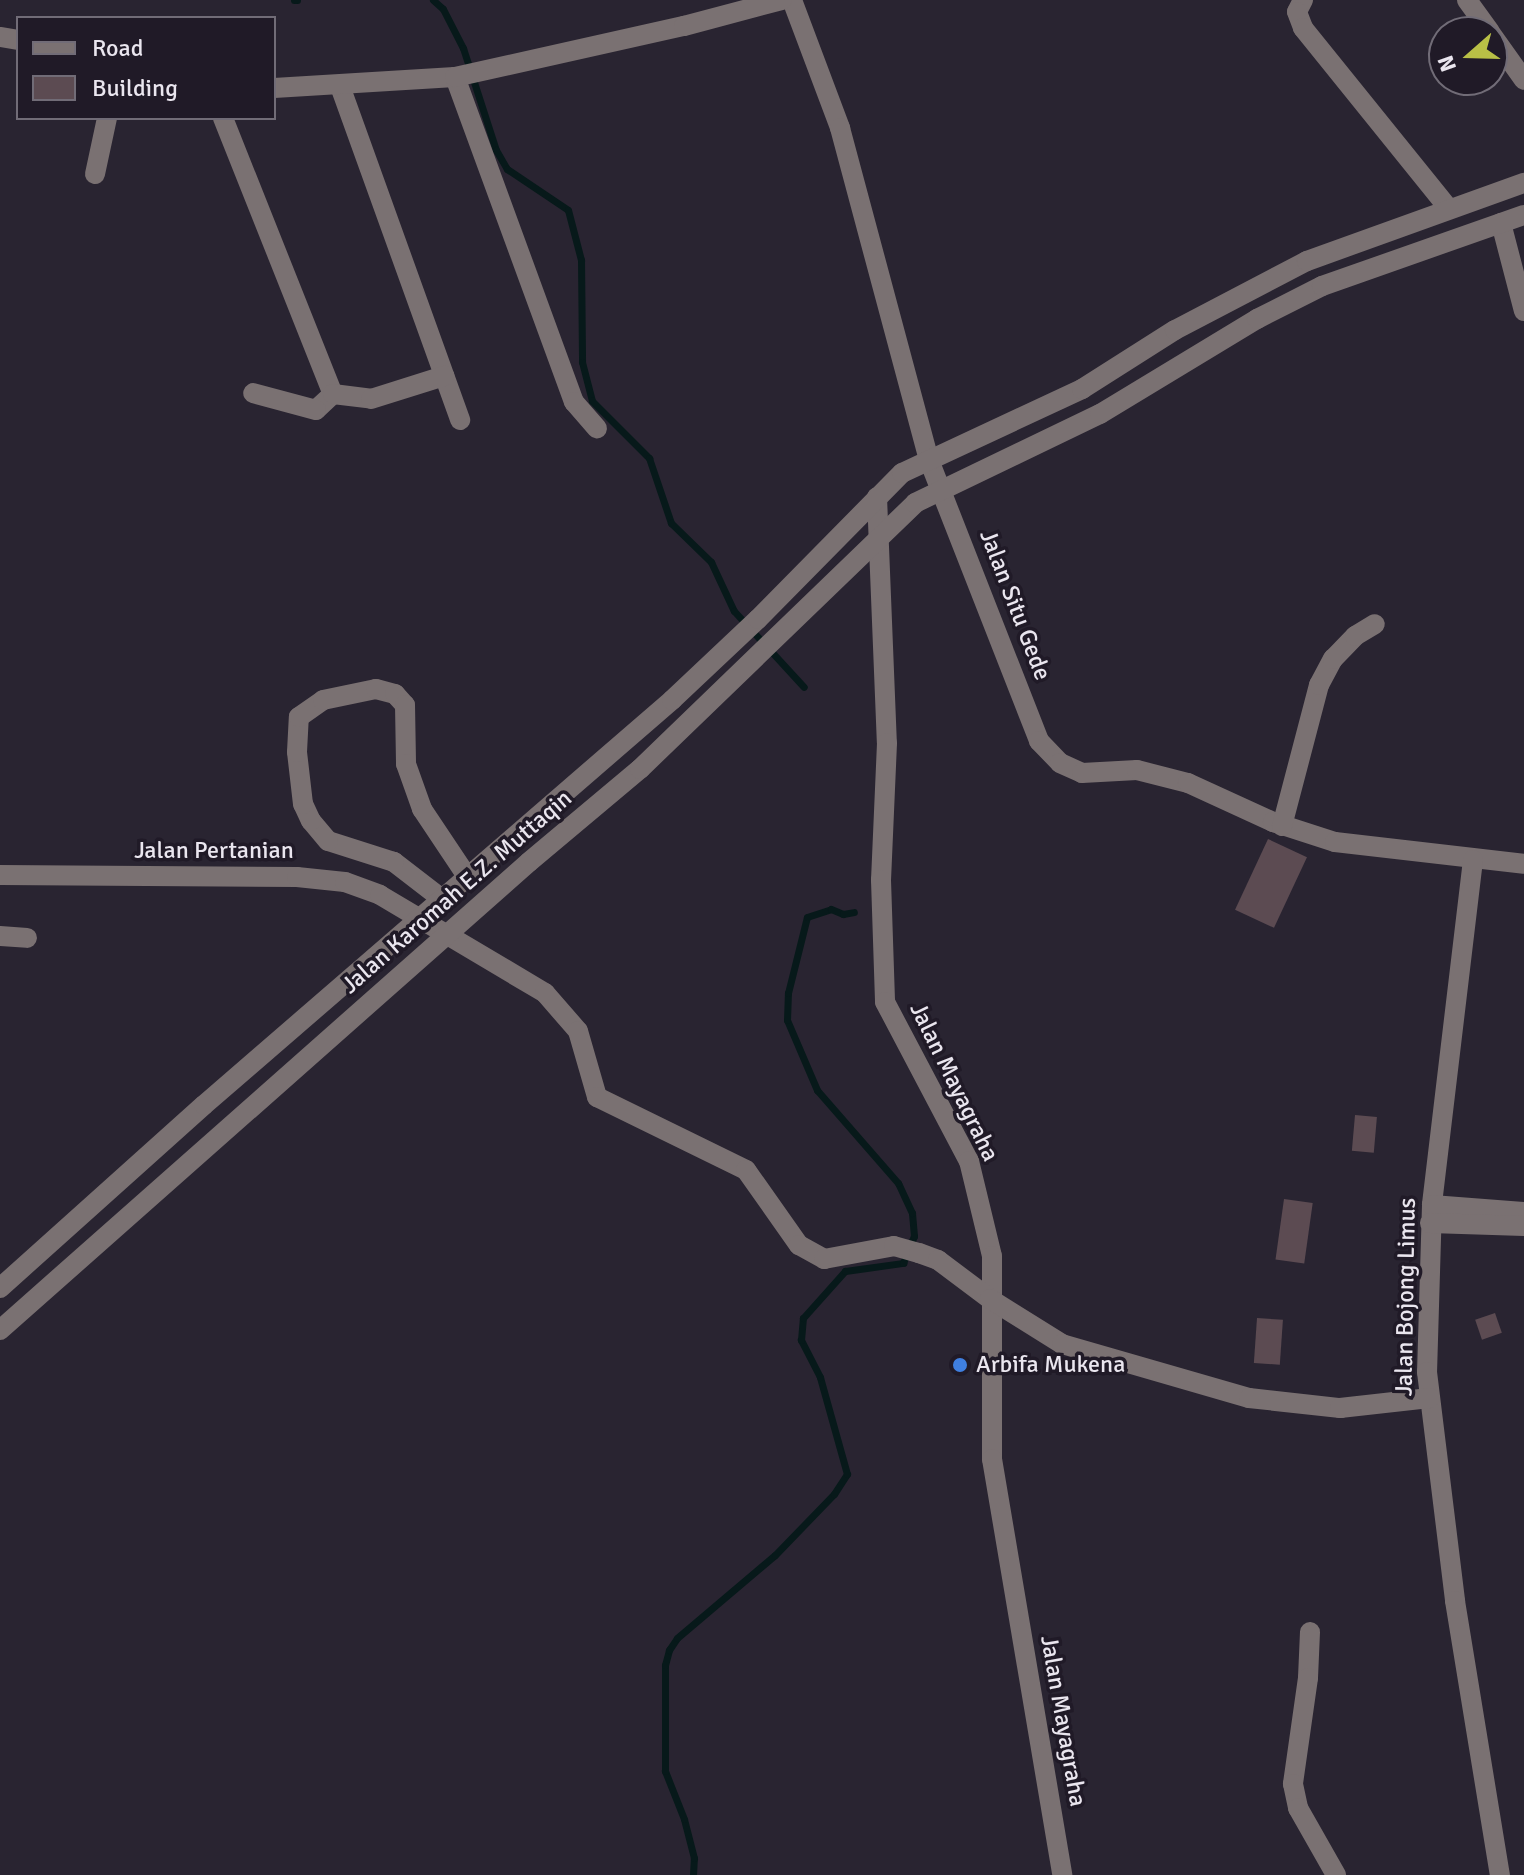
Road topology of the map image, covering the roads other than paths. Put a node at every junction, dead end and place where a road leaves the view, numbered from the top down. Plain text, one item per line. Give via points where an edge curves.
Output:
1 (782, 0) edge
2 (792, 0) edge
3 (1303, 0) edge
4 (1508, 58) edge
5 (459, 76) junction
6 (1524, 80) edge
7 (340, 86) junction
8 (276, 88) edge
9 (107, 120) edge
10 (224, 120) edge
11 (95, 174) dead end
12 (1524, 183) edge
13 (1448, 208) junction
14 (1524, 215) edge
15 (1501, 223) junction
16 (1524, 311) edge
17 (444, 376) junction
18 (253, 393) dead end
19 (333, 394) junction
20 (460, 420) dead end
21 (597, 428) dead end
22 (929, 460) junction
23 (942, 490) junction
24 (877, 497) junction
25 (879, 538) junction
26 (1375, 624) dead end
27 (1282, 826) junction
28 (1473, 860) junction
29 (1524, 864) edge
30 (0, 875) edge
31 (468, 878) junction
32 (442, 899) junction
33 (420, 919) junction
34 (449, 934) junction
35 (0, 936) edge
36 (27, 938) dead end
37 (1524, 1212) edge
38 (1431, 1214) junction
39 (1524, 1226) edge
40 (0, 1288) edge
41 (990, 1299) junction
42 (0, 1330) edge
43 (1429, 1398) junction
44 (1310, 1632) dead end
45 (1062, 1875) edge
46 (1336, 1875) edge
47 (1500, 1875) edge

1 - 5 street
2 - 22 street, Jalan Situ Gede via 840,128
3 - 13 street via 1297,12 1303,28
4 - 6 street
5 - 7 street
5 - 21 street via 574,402
7 - 8 street
7 - 17 street
9 - 11 street
10 - 19 street
12 - 13 street, Jalan Karomah E.Z. Muttaqin
13 - 22 street, Jalan Karomah E.Z. Muttaqin via 1307,261 1175,330 1082,389
14 - 15 street, Jalan Karomah E.Z. Muttaqin
15 - 16 street
15 - 23 street, Jalan Karomah E.Z. Muttaqin via 1322,286 1100,414
17 - 19 street via 371,399
17 - 20 street
18 - 19 street via 316,410
22 - 23 street, Jalan Situ Gede
22 - 24 street, Jalan Karomah E.Z. Muttaqin via 902,473
23 - 25 street, Jalan Karomah E.Z. Muttaqin via 915,503
23 - 27 street, Jalan Situ Gede via 1039,741 1060,763 1082,773 1137,770 1188,783
24 - 25 street, Jalan Mayagraha
24 - 31 street, Jalan Karomah E.Z. Muttaqin via 714,660
25 - 34 street, Jalan Karomah E.Z. Muttaqin via 640,769
25 - 41 street, Jalan Mayagraha via 887,743 881,880 885,1002 969,1161 992,1256
26 - 27 street via 1333,659 1319,685
27 - 28 street, Jalan Situ Gede via 1335,842
28 - 29 street, Jalan Situ Gede
28 - 38 street, Jalan Bojong Limus
30 - 33 street, Jalan Pertanian via 297,877 345,882
31 - 32 street, Jalan Karomah E.Z. Muttaqin
31 - 32 street via 422,809 406,764 405,705 395,694 376,689 323,700 299,717 303,804 311,821 328,841 394,862
32 - 33 street, Jalan Karomah E.Z. Muttaqin
33 - 34 street, Jalan Pertanian
33 - 40 street, Jalan Karomah E.Z. Muttaqin
34 - 41 street, Jalan Pertanian via 545,993 578,1031 597,1097 746,1170 799,1245 824,1259 894,1246 919,1253 938,1260
34 - 42 street, Jalan Karomah E.Z. Muttaqin
35 - 36 street
37 - 38 street
38 - 39 street
38 - 43 street, Jalan Bojong Limus
41 - 43 street via 1062,1344 1249,1398 1340,1408
41 - 45 street, Jalan Mayagraha via 992,1459
43 - 47 street, Jalan Bojong Limus via 1455,1601
44 - 46 street via 1293,1784 1298,1808

